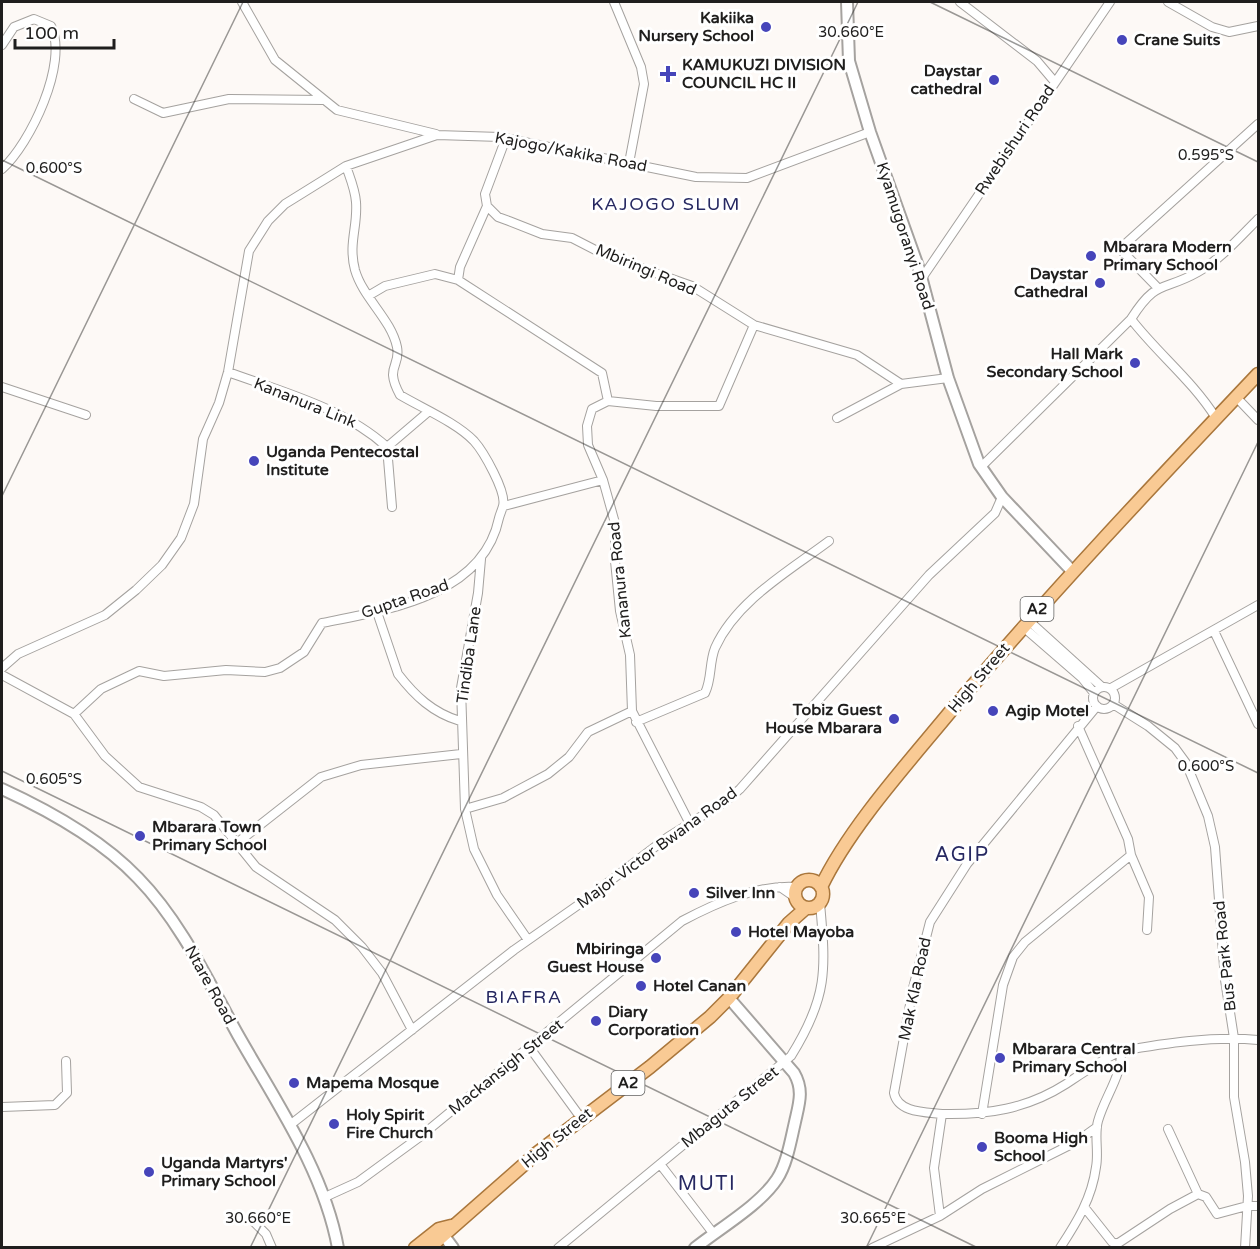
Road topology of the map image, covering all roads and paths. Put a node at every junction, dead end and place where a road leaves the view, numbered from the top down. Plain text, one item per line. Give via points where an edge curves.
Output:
1 (242, 2) edge
2 (614, 2) edge
3 (847, 2) edge
4 (960, 2) edge
5 (1110, 2) edge
6 (1168, 2) edge
7 (1258, 26) edge
8 (2, 45) edge
9 (1054, 81) junction
10 (134, 99) dead end
11 (324, 100) junction
12 (1258, 124) edge
13 (870, 132) junction
14 (437, 135) junction
15 (506, 138) junction
16 (628, 163) junction
17 (346, 166) junction
18 (2, 169) edge
19 (487, 206) junction
20 (1258, 219) edge
21 (922, 278) junction
22 (458, 280) junction
23 (1157, 287) junction
24 (368, 296) junction
25 (1131, 319) junction
26 (754, 326) junction
27 (228, 372) junction
28 (1258, 374) edge
29 (948, 378) junction
30 (901, 384) junction
31 (2, 387) edge
32 (1236, 397) junction
33 (608, 401) junction
34 (428, 412) junction
35 (86, 416) dead end
36 (837, 418) dead end
37 (1216, 418) junction
38 (1258, 420) edge
39 (387, 447) junction
40 (981, 467) junction
41 (603, 480) junction
42 (1002, 497) junction
43 (504, 506) junction
44 (392, 507) dead end
45 (829, 541) dead end
46 (481, 557) junction
47 (1072, 571) junction
48 (1258, 605) edge
49 (377, 612) junction
50 (1025, 623) junction
51 (1214, 631) junction
52 (2, 669) edge
53 (2, 675) edge
54 (1102, 687) junction
55 (1111, 688) junction
56 (1094, 693) junction
57 (1113, 704) junction
58 (1096, 706) junction
59 (632, 711) junction
60 (74, 714) junction
61 (460, 722) junction
62 (636, 722) junction
63 (1258, 724) edge
64 (1078, 726) junction
65 (461, 754) junction
66 (2, 789) edge
67 (465, 809) junction
68 (690, 824) junction
69 (237, 843) junction
70 (1131, 855) junction
71 (834, 861) junction
72 (805, 898) junction
73 (1147, 930) dead end
74 (528, 940) junction
75 (729, 998) junction
76 (412, 1030) junction
77 (1234, 1038) junction
78 (1258, 1040) edge
79 (530, 1048) junction
80 (1121, 1051) junction
81 (66, 1061) dead end
82 (785, 1063) junction
83 (2, 1107) edge
84 (942, 1114) junction
85 (982, 1114) junction
86 (580, 1118) junction
87 (290, 1125) junction
88 (1097, 1127) junction
89 (1168, 1129) dead end
90 (660, 1164) junction
91 (1198, 1194) junction
92 (325, 1197) junction
93 (1247, 1206) junction
94 (1258, 1206) edge
95 (1085, 1208) junction
96 (940, 1216) junction
97 (254, 1222) dead end
98 (445, 1230) junction
99 (713, 1233) junction
100 (272, 1248) edge
101 (338, 1248) edge
102 (415, 1248) edge
103 (429, 1248) edge
104 (453, 1248) edge
105 (558, 1248) edge
106 (695, 1248) edge
107 (872, 1248) edge
108 (1060, 1248) edge
109 (1245, 1248) edge

1 - 11 street via 275,60
2 - 16 street via 644,84
3 - 13 main road, Kyamugoranyi Road via 849,61
4 - 9 street via 1037,61
5 - 9 street, Rwebishuri Road
6 - 7 street via 1212,27 1229,32
8 - 18 street via 14,27 34,19 51,26 56,46 52,71 31,133
9 - 21 street, Rwebishuri Road
10 - 11 street via 164,113 229,99
11 - 14 street via 352,116
12 - 23 street via 1122,246 1121,250
13 - 16 street, Kajogo/Kakika Road via 747,178 696,177
13 - 21 main road, Kyamugoranyi Road
14 - 15 street, Kajogo/Kakika Road
14 - 17 street, Kajogo/Kakika Road
15 - 16 street, Kajogo/Kakika Road
15 - 19 street via 485,194
17 - 24 street via 356,200 351,244 355,271
17 - 27 street, Kajogo/Kakika Road via 285,204 255,240 249,251
19 - 22 street
19 - 26 street, Mbiringi Road via 498,217 542,234 572,238 607,256 692,286
20 - 23 street via 1198,272
21 - 29 main road, Kyamugoranyi Road
22 - 24 street via 435,274 385,286
22 - 33 street via 602,373
23 - 25 street
24 - 34 street via 398,350 391,374 400,395
25 - 37 street via 1193,386
25 - 40 street
26 - 30 street, Mbiringi Road via 840,348 870,362
26 - 33 street via 718,406
27 - 39 street, Kananura Link via 344,417 368,430
27 - 52 street, Kajogo/Kakika Road via 203,439 189,521 162,565 105,615 18,654
28 - 32 main road, High Street / A2
29 - 30 street
29 - 40 main road, Kyamugoranyi Road
30 - 36 street
31 - 35 street
32 - 37 main road, High Street / A2
32 - 38 street
33 - 41 street, Kananura Road via 592,409 587,426 588,445
34 - 39 street
34 - 43 street via 474,441 489,461
37 - 47 main road, High Street / A2
39 - 44 street
40 - 42 main road, Kyamugoranyi Road
41 - 43 street
41 - 59 street, Kananura Road via 615,523 615,561 630,655
42 - 47 main road, Kyamugoranyi Road
42 - 68 street, Major Victor Bwana Road via 995,513 929,575 740,789
43 - 46 street, Gupta Road
45 - 62 street via 741,611 716,648 705,693
46 - 49 street, Gupta Road via 459,579 435,592
46 - 61 street, Tindiba Lane via 461,688
47 - 50 main road, High Street / A2
48 - 51 street
49 - 60 street, Gupta Road via 322,623 304,652 280,668 164,676 139,671 101,689
49 - 61 street via 404,682 433,710
50 - 54 street
50 - 56 street
50 - 71 main road, High Street / A2 via 918,751
51 - 55 street
51 - 63 street
53 - 60 street
54 - 55 street
54 - 56 street
55 - 57 street
56 - 58 street
57 - 58 street via 1106,709
57 - 77 street, Bus Park Road via 1175,748 1186,763 1208,816 1215,847 1225,980
58 - 64 street, Mak Kla Road
59 - 62 street, Kananura Road
59 - 67 street via 588,732 569,757 534,783 503,798
60 - 69 street via 105,756 139,788 201,807 214,815
61 - 65 street, Tindiba Lane
62 - 68 street, Kananura Road
64 - 70 street via 1128,839
64 - 84 street, Mak Kla Road via 967,864 930,922 913,988 894,1093 900,1105 910,1110
65 - 67 street, Tindiba Lane
65 - 69 street via 361,765 321,777
66 - 87 main road, Ntare Road via 86,835 137,877 163,907
67 - 74 street, Tindiba Lane via 474,849 497,895
68 - 74 street, Major Victor Bwana Road
69 - 76 street via 256,867 335,920 362,947 382,973
70 - 73 street via 1149,897
70 - 85 street via 1025,942 1013,957 1003,985
71 - 72 main road, High Street / A2
71 - 72 main road, High Street / A2 via 821,887
72 - 75 main road, High Street / A2
72 - 79 street, Mackansigh Street via 779,886 722,903 682,921
72 - 82 street, Mbaguta Street via 822,921 825,965 821,994 803,1037
74 - 76 street, Major Victor Bwana Road
75 - 82 main road
75 - 86 main road, High Street / A2 via 650,1068
76 - 87 street, Major Victor Bwana Road
77 - 78 street
77 - 80 street
77 - 93 street, Bus Park Road via 1233,1078
79 - 86 street
79 - 92 street, Mackansigh Street via 400,1152 358,1182
80 - 85 street via 1036,1100
80 - 88 street via 1122,1067
81 - 83 street via 67,1093 55,1105
82 - 90 street, Mbaguta Street
82 - 99 main road via 801,1089 780,1173 761,1196
84 - 85 street
84 - 96 street via 934,1168
86 - 98 main road, High Street / A2
87 - 92 main road, Ntare Road
88 - 95 street via 1097,1165
88 - 96 street
89 - 91 street
90 - 99 street
90 - 105 street, Mbaguta Street
91 - 93 street via 1206,1197 1216,1214
91 - 95 street via 1120,1244 1112,1242
92 - 101 main road, Ntare Road
93 - 94 street
93 - 109 street, Bus Park Road
95 - 108 street
96 - 107 street
97 - 100 street via 266,1234
98 - 102 main road, High Street / A2
98 - 103 main road, High Street / A2
98 - 104 main road
99 - 106 main road

